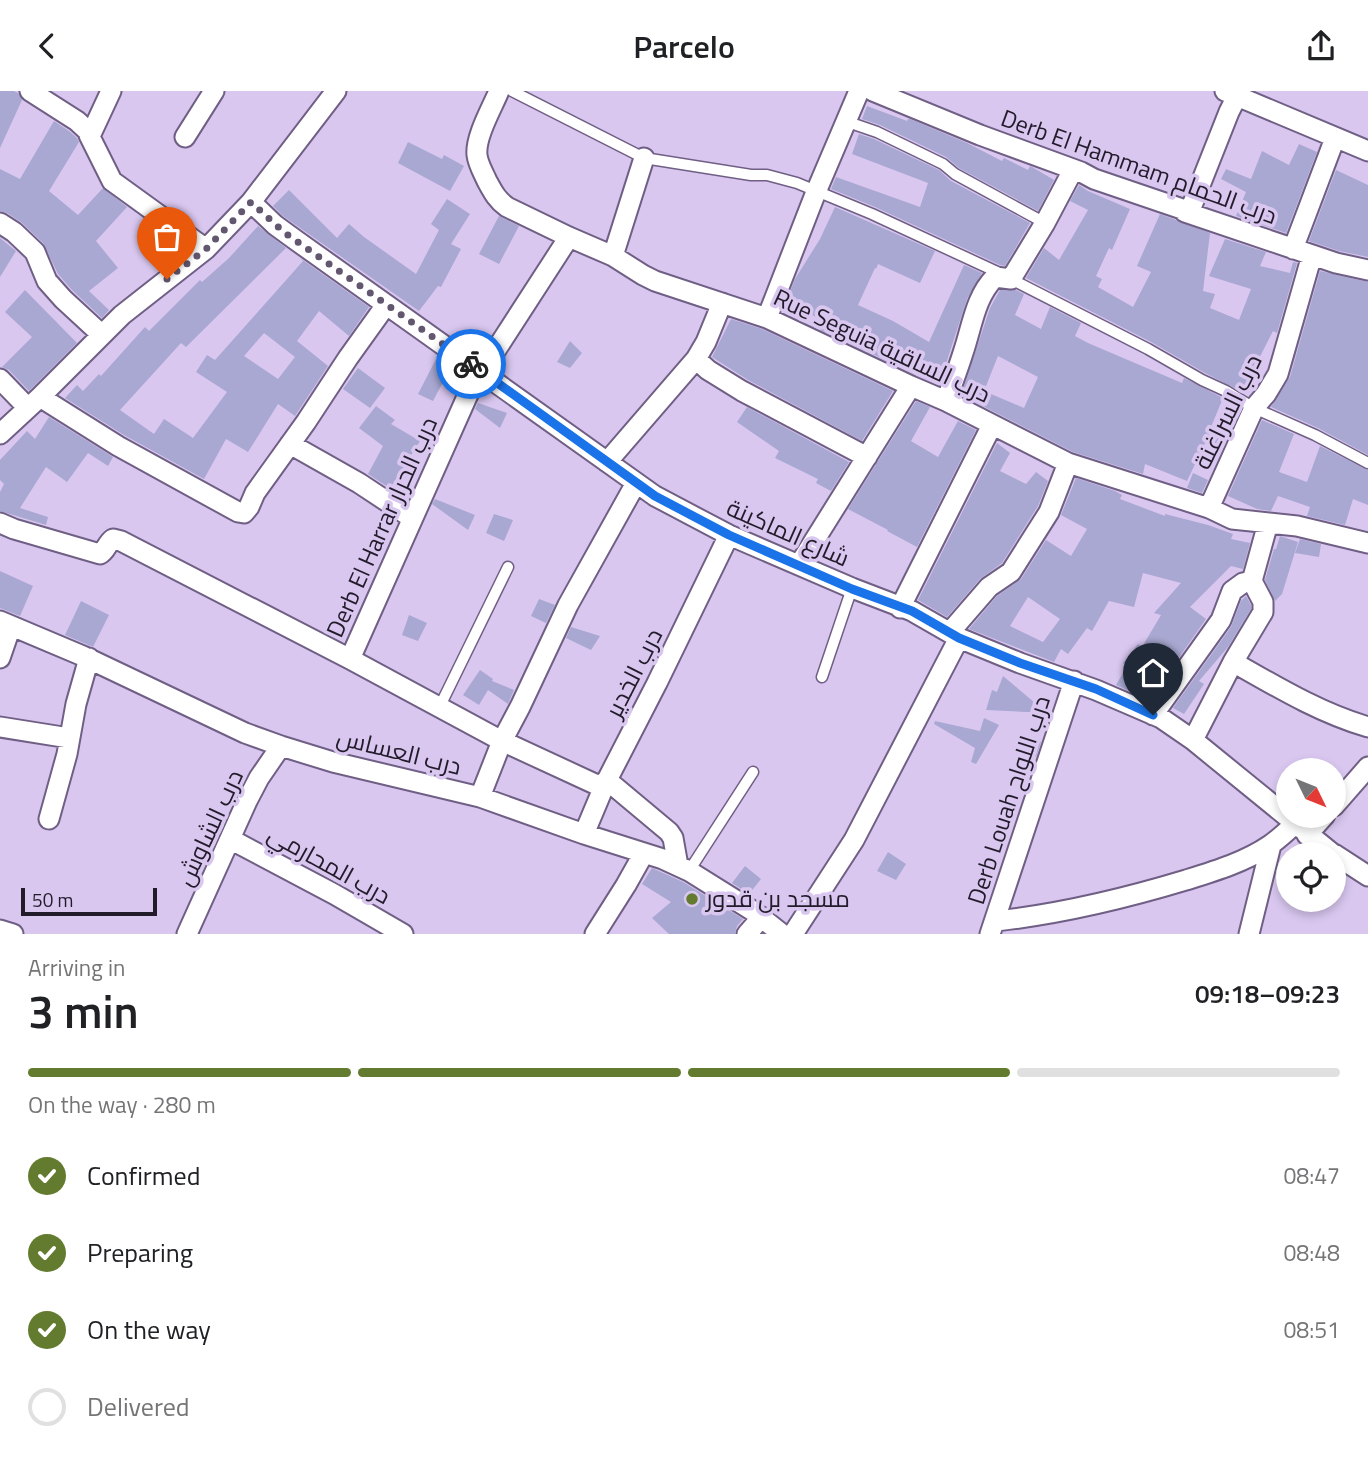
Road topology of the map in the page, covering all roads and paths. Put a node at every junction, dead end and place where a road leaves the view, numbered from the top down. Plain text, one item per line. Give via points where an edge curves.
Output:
1 (30, 91) edge
2 (111, 91) edge
3 (214, 91) edge
4 (336, 91) edge
5 (499, 91) edge
6 (512, 91) edge
7 (857, 92) edge
8 (1231, 94) edge
9 (845, 121) junction
10 (92, 134) junction
11 (185, 137) dead end
12 (1335, 138) junction
13 (1368, 151) edge
14 (644, 158) junction
15 (1073, 170) junction
16 (816, 192) junction
17 (251, 202) junction
18 (1185, 210) junction
19 (0, 223) edge
20 (1045, 223) junction
21 (569, 237) junction
22 (206, 249) junction
23 (1302, 252) junction
24 (613, 256) junction
25 (1368, 270) edge
26 (1011, 279) junction
27 (722, 303) junction
28 (386, 306) junction
29 (767, 318) junction
30 (102, 335) junction
31 (696, 359) junction
32 (481, 371) junction
33 (0, 379) edge
34 (911, 386) junction
35 (946, 401) junction
36 (34, 403) junction
37 (1254, 408) junction
38 (992, 425) junction
39 (0, 434) edge
40 (290, 444) junction
41 (867, 457) junction
42 (607, 462) junction
43 (1068, 463) junction
44 (1368, 463) edge
45 (636, 483) junction
46 (1209, 508) junction
47 (412, 519) junction
48 (0, 523) edge
49 (1268, 523) junction
50 (729, 535) junction
51 (1368, 543) edge
52 (799, 565) junction
53 (508, 567) dead end
54 (1252, 582) junction
55 (852, 589) junction
56 (900, 608) junction
57 (5, 624) edge
58 (955, 635) junction
59 (0, 658) edge
60 (89, 658) junction
61 (350, 659) junction
62 (1233, 662) junction
63 (822, 677) dead end
64 (1073, 681) junction
65 (439, 708) junction
66 (1153, 715) junction
67 (0, 727) edge
68 (1368, 727) edge
69 (69, 738) junction
70 (1193, 740) junction
71 (502, 741) junction
72 (281, 746) junction
73 (1368, 767) edge
74 (753, 772) dead end
75 (604, 784) junction
76 (1346, 792) edge
77 (480, 797) junction
78 (48, 819) dead end
79 (1301, 829) junction
80 (584, 834) junction
81 (230, 839) junction
82 (1318, 842) edge
83 (1271, 845) junction
84 (644, 853) junction
85 (1346, 862) edge
86 (683, 869) junction
87 (1368, 876) edge
88 (762, 917) junction
89 (993, 928) edge
90 (0, 930) edge
91 (13, 934) edge
92 (187, 934) edge
93 (403, 934) edge
94 (595, 934) edge
95 (747, 934) edge
96 (782, 934) edge
97 (793, 934) edge
98 (1249, 934) edge

1 - 10 street
2 - 10 street
3 - 11 street
4 - 17 street
5 - 21 street, Rue Seguia درب الساقية via 477,149 483,172 507,207
6 - 14 lane
7 - 9 street
7 - 15 street, Derb El Hammam درب الحمام
8 - 12 street
8 - 18 street via 1229,112 1191,208
9 - 16 street
9 - 20 lane via 936,160
10 - 22 street via 112,181
12 - 13 street
12 - 23 street, درب السراغنة
14 - 16 lane via 767,175
14 - 24 street
15 - 18 street, Derb El Hammam درب الحمام
15 - 20 street
16 - 26 lane
16 - 29 street
17 - 22 street
17 - 28 street, شارع الماكينة via 285,233
18 - 23 street, Derb El Hammam درب الحمام
19 - 30 street via 34,252 47,281
20 - 26 street
21 - 24 street, Rue Seguia درب الساقية
21 - 32 street, Derb El Harrar درب الحرار
22 - 30 street
23 - 25 street, Derb El Hammam درب الحمام
23 - 37 street, درب السراغنة via 1278,374
24 - 27 street, Rue Seguia درب الساقية via 655,281
26 - 35 street via 995,277 976,307
26 - 37 lane
27 - 29 street, Rue Seguia درب الساقية
27 - 31 street
28 - 32 street, شارع الماكينة
28 - 40 street
29 - 34 street, Rue Seguia درب الساقية
30 - 36 street
31 - 41 street via 742,391
31 - 42 street
32 - 42 street, شارع الماكينة
32 - 47 street, Derb El Harrar درب الحرار
33 - 36 street
34 - 35 street, Rue Seguia درب الساقية
34 - 41 street
35 - 38 street, Rue Seguia درب الساقية
36 - 39 street
36 - 40 street via 244,513
37 - 44 lane
37 - 46 street, درب السراغنة
38 - 43 street, Rue Seguia درب الساقية
38 - 56 street
40 - 47 street
41 - 52 street
42 - 45 street, شارع الماكينة
43 - 46 street, Rue Seguia درب الساقية
43 - 58 street via 1049,512 1011,572 989,587
45 - 50 street, شارع الماكينة
45 - 71 street via 568,605
46 - 49 street, Rue Seguia درب الساقية via 1232,519
47 - 61 street, Derb El Harrar درب الحرار
48 - 61 street via 100,554 116,539
49 - 51 street, Rue Seguia درب الساقية
49 - 54 street
50 - 52 street, شارع الماكينة
50 - 75 street, درب الخدير
52 - 55 street, شارع الماكينة
53 - 65 lane
54 - 62 street via 1263,612
54 - 66 street via 1232,591 1221,620
55 - 56 street, شارع الماكينة
55 - 63 lane
56 - 58 street, شارع الماكينة
57 - 59 street
57 - 60 street, درب العساس
58 - 64 street, شارع الماكينة
58 - 97 street via 854,840
60 - 69 street
60 - 72 street, درب العساس
61 - 65 street
62 - 68 street via 1318,709
62 - 70 street
64 - 66 street, شارع الماكينة
64 - 89 street, Derb Louah درب اللواح
65 - 71 street
66 - 70 street, شارع الماكينة
67 - 69 street
69 - 78 street
70 - 79 street, شارع الماكينة
71 - 75 street
71 - 77 street
72 - 77 street, درب العساس
72 - 81 street, درب الشاوش
73 - 76 street
74 - 86 lane
75 - 80 street, درب الخدير
75 - 86 street via 622,790 669,832
77 - 80 street, درب العساس
79 - 82 street, شارع الماكينة
79 - 83 street
80 - 84 street, درب العساس
81 - 92 street, درب الشاوش
81 - 93 street, درب المحارمي
83 - 89 street via 1242,861 1149,891
83 - 98 street
84 - 86 street, درب العساس
84 - 94 street
85 - 87 street, شارع الماكينة
86 - 88 street, درب العساس
88 - 95 street
88 - 96 street, درب العساس
90 - 91 street

